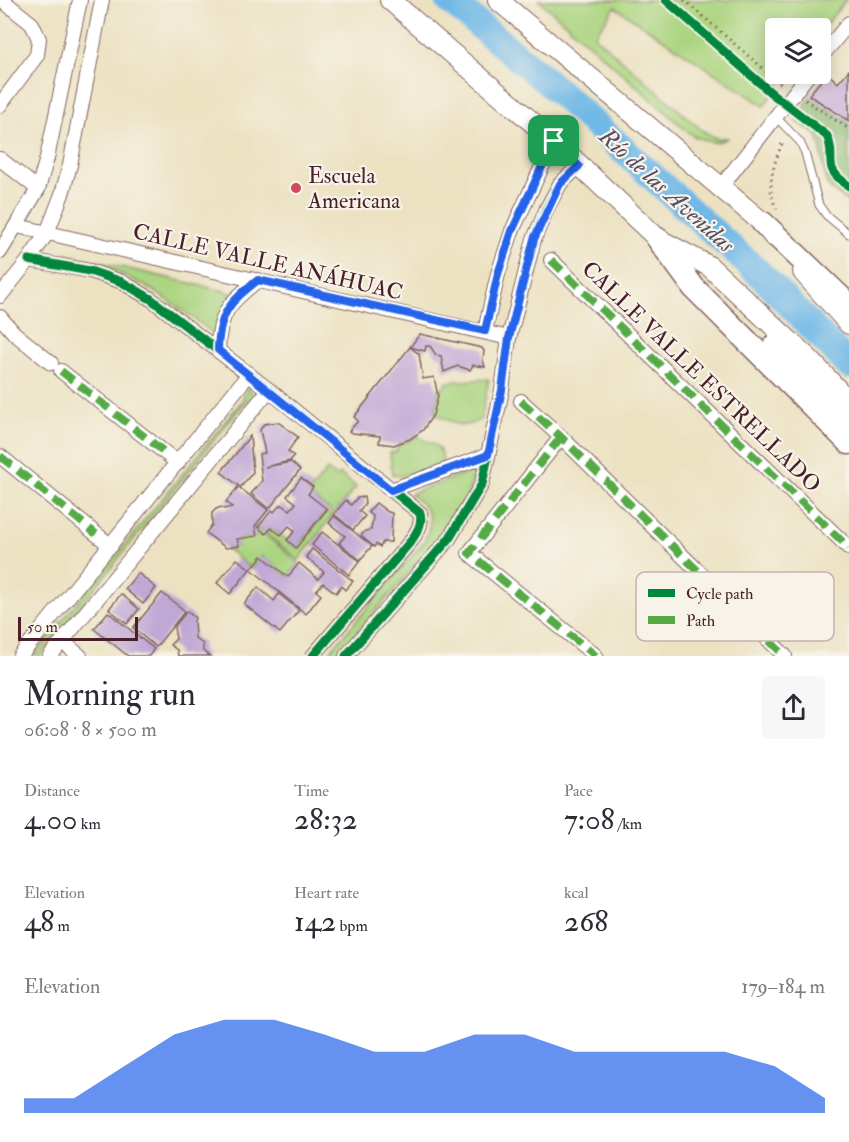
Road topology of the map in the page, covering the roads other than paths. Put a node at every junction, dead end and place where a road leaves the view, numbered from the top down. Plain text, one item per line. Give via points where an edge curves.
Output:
1 (2, 0) edge
2 (80, 0) edge
3 (102, 0) edge
4 (390, 0) edge
5 (498, 0) edge
6 (849, 23) edge
7 (844, 38) edge
8 (831, 49) edge
9 (803, 84) edge
10 (0, 105) edge
11 (776, 117) junction
12 (554, 141) junction
13 (0, 159) edge
14 (579, 166) junction
15 (720, 188) junction
16 (38, 189) junction
17 (527, 196) junction
18 (547, 208) junction
19 (772, 219) junction
20 (17, 226) junction
21 (47, 233) junction
22 (849, 234) edge
23 (658, 239) junction
24 (0, 252) edge
25 (551, 260) dead end
26 (29, 261) junction
27 (258, 280) junction
28 (849, 291) edge
29 (0, 296) edge
30 (849, 305) edge
31 (0, 317) edge
32 (849, 324) edge
33 (485, 331) junction
34 (14, 333) junction
35 (0, 338) edge
36 (509, 338) junction
37 (218, 350) junction
38 (249, 374) junction
39 (268, 390) junction
40 (521, 401) dead end
41 (849, 402) edge
42 (849, 420) edge
43 (561, 437) junction
44 (849, 443) edge
45 (488, 455) junction
46 (0, 456) edge
47 (178, 463) junction
48 (391, 490) junction
49 (111, 546) junction
50 (849, 548) edge
51 (699, 572) edge
52 (770, 641) edge
53 (63, 642) junction
54 (20, 656) edge
55 (50, 656) edge
56 (80, 656) edge
57 (313, 656) edge
58 (346, 656) edge
59 (596, 656) edge
60 (785, 656) edge

1 - 10 street via 32,24 39,39 37,56
2 - 16 street
3 - 21 street via 70,165
4 - 12 main road
5 - 15 main road
6 - 7 street
7 - 8 street
9 - 11 street via 792,103
11 - 15 street
11 - 22 lane via 800,142 819,205
12 - 14 main road
12 - 17 street
13 - 16 street
14 - 18 street via 560,184
14 - 23 main road
15 - 19 main road
16 - 20 street
17 - 18 street
17 - 33 street via 498,274
18 - 36 street via 534,239
19 - 28 main road
19 - 30 main road
19 - 32 main road via 813,286
20 - 21 street, CALLE VALLE ANÁHUAC
20 - 24 street
21 - 26 street
21 - 27 street, CALLE VALLE ANÁHUAC
23 - 41 main road via 709,266
23 - 42 main road via 800,369
23 - 44 main road via 694,288
25 - 50 street, CALLE VALLE ESTRELLADO
26 - 29 street
26 - 37 street via 90,271 122,282 152,299
27 - 33 street, CALLE VALLE ANÁHUAC
27 - 37 street via 225,312
31 - 34 street
33 - 36 street, CALLE VALLE ANÁHUAC
34 - 35 street
34 - 47 street
36 - 45 street
37 - 38 street
38 - 39 street
38 - 47 street
39 - 48 street
39 - 53 street
40 - 43 street
43 - 51 street
43 - 59 street via 468,553
45 - 48 street
45 - 58 street via 482,484 449,539
46 - 49 street
47 - 49 street
48 - 57 street via 420,513 418,531
49 - 54 street
52 - 60 street
53 - 55 street
53 - 56 street

